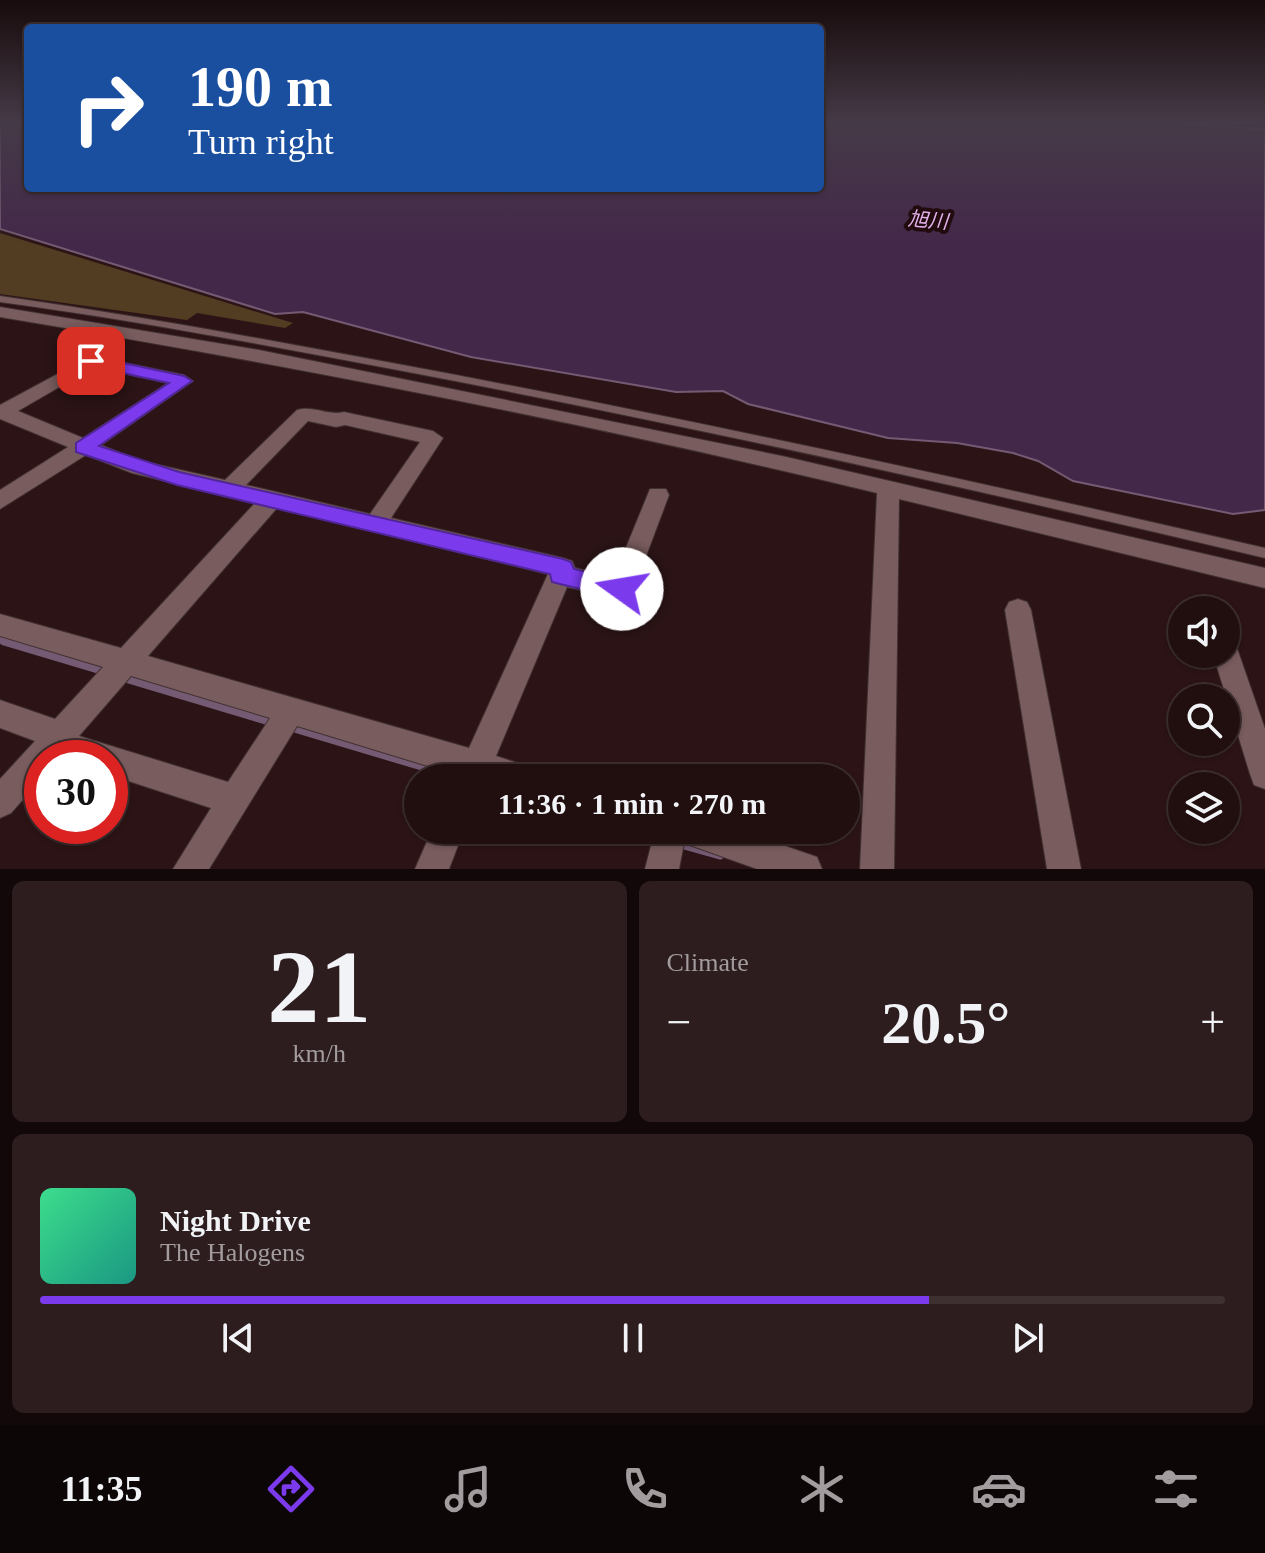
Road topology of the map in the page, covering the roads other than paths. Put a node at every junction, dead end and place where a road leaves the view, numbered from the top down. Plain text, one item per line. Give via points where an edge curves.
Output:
1 (0, 299) edge
2 (0, 312) edge
3 (1, 412) edge
4 (83, 448) junction
5 (888, 487) junction
6 (228, 490) junction
7 (658, 495) dead end
8 (271, 500) junction
9 (0, 501) edge
10 (375, 524) junction
11 (1265, 553) edge
12 (560, 575) junction
13 (1265, 578) edge
14 (1018, 610) dead end
15 (0, 625) edge
16 (1231, 668) edge
17 (117, 671) junction
18 (0, 714) edge
19 (285, 721) junction
20 (57, 739) junction
21 (440, 764) edge
22 (477, 764) edge
23 (128, 766) edge
24 (1265, 774) edge
25 (236, 800) junction
26 (0, 802) edge
27 (442, 844) edge
28 (677, 844) edge
29 (190, 869) edge
30 (432, 869) edge
31 (805, 869) edge
32 (877, 869) edge
33 (1064, 869) edge

1 - 11 lane via 119,314 700,426
2 - 5 street via 275,358
3 - 4 street
3 - 4 street via 91,361 184,381
4 - 6 street
4 - 9 street
5 - 13 street
5 - 32 street
6 - 8 street
6 - 10 street via 304,414 433,438
7 - 12 street via 622,589
8 - 10 street
8 - 17 street
10 - 12 street via 563,568
12 - 22 street
14 - 33 street
15 - 17 street
16 - 24 street
17 - 19 street
17 - 20 street
18 - 20 street
19 - 21 street
19 - 25 street
20 - 26 street
23 - 25 street
25 - 29 street
27 - 30 street
28 - 31 street

